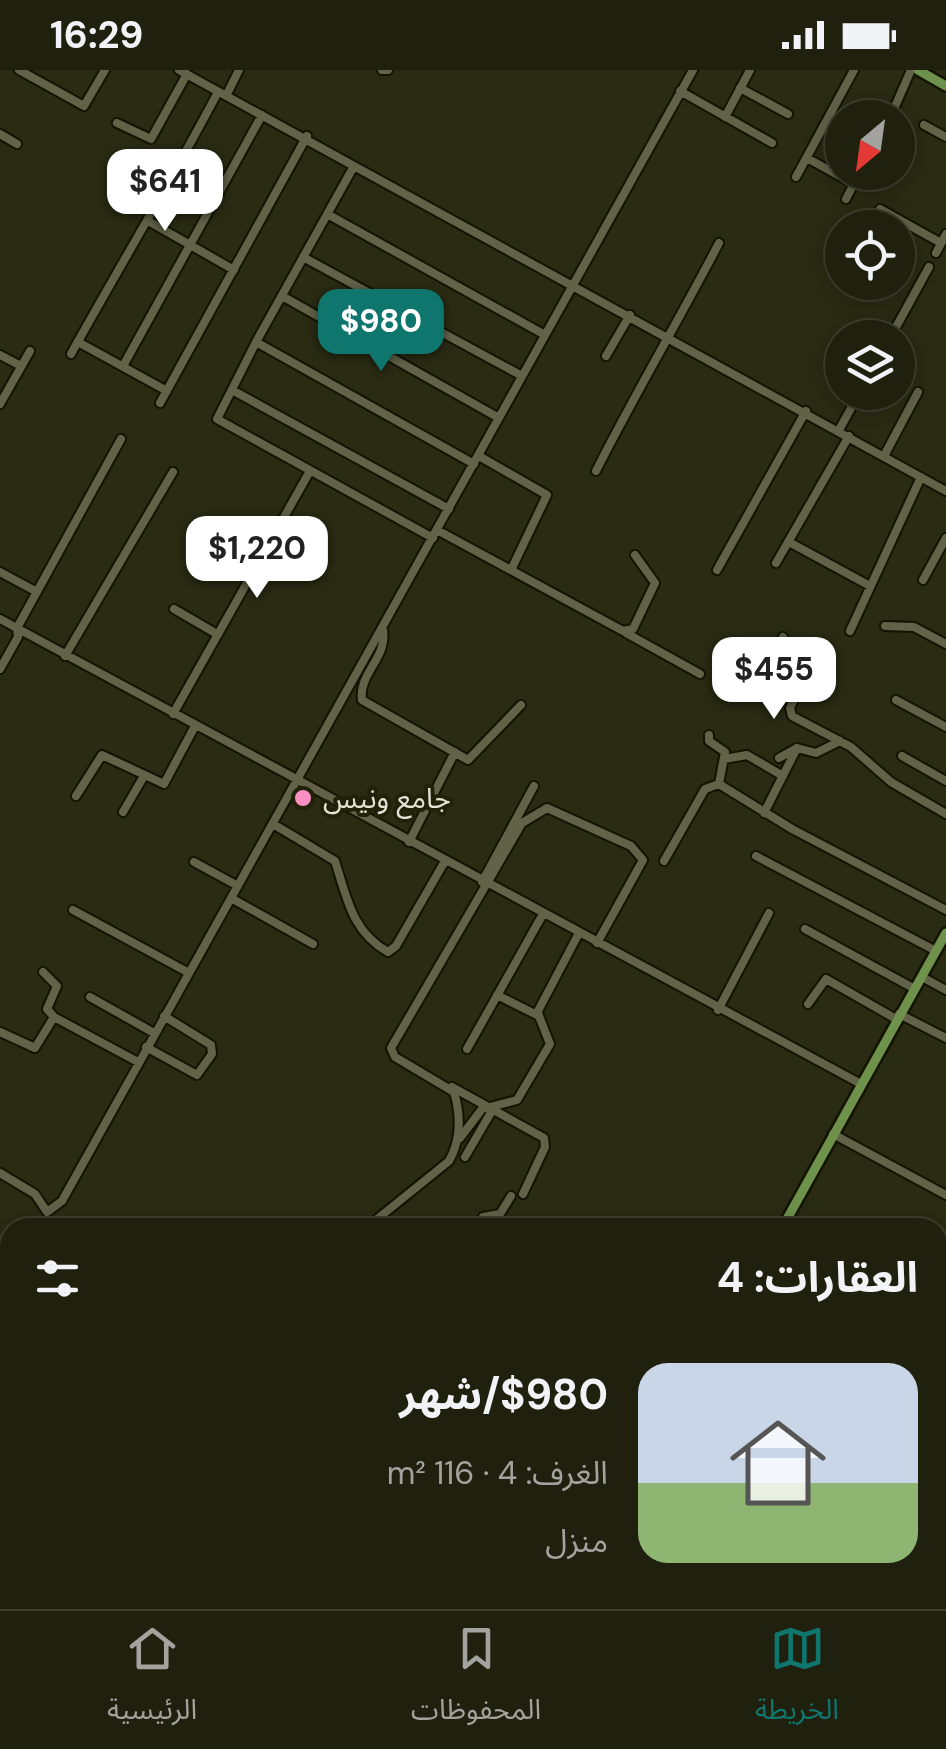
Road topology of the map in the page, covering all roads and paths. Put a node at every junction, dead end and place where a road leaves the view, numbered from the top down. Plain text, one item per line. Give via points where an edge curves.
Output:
1 (19, 70) edge
2 (104, 70) edge
3 (239, 70) edge
4 (693, 70) edge
5 (750, 70) edge
6 (854, 70) edge
7 (914, 70) edge
8 (183, 72) edge
9 (946, 86) edge
10 (740, 88) junction
11 (680, 91) junction
12 (222, 94) junction
13 (899, 100) edge
14 (788, 114) dead end
15 (262, 115) junction
16 (725, 116) junction
17 (117, 123) dead end
18 (924, 125) dead end
19 (0, 134) edge
20 (307, 136) junction
21 (946, 136) edge
22 (772, 143) dead end
23 (18, 144) dead end
24 (806, 158) junction
25 (354, 166) junction
26 (825, 168) edge
27 (796, 177) dead end
28 (851, 190) edge
29 (846, 200) dead end
30 (880, 209) dead end
31 (329, 215) junction
32 (150, 222) junction
33 (944, 238) edge
34 (719, 243) dead end
35 (189, 245) junction
36 (936, 253) dead end
37 (303, 257) junction
38 (929, 267) dead end
39 (234, 270) junction
40 (572, 285) junction
41 (282, 296) junction
42 (630, 315) junction
43 (900, 320) edge
44 (544, 336) junction
45 (670, 337) junction
46 (78, 342) junction
47 (256, 342) junction
48 (30, 351) dead end
49 (72, 354) dead end
50 (0, 355) edge
51 (606, 356) dead end
52 (22, 366) junction
53 (123, 366) junction
54 (522, 376) junction
55 (232, 390) junction
56 (167, 391) junction
57 (918, 392) dead end
58 (160, 403) dead end
59 (0, 404) edge
60 (850, 410) edge
61 (806, 411) junction
62 (499, 418) junction
63 (839, 430) junction
64 (849, 436) junction
65 (121, 439) dead end
66 (884, 456) junction
67 (477, 460) junction
68 (310, 471) junction
69 (596, 471) dead end
70 (173, 472) dead end
71 (921, 477) junction
72 (946, 490) edge
73 (449, 509) junction
74 (435, 534) junction
75 (946, 538) edge
76 (789, 542) junction
77 (636, 555) dead end
78 (776, 563) dead end
79 (512, 568) junction
80 (718, 570) dead end
81 (0, 572) edge
82 (923, 580) dead end
83 (870, 586) junction
84 (37, 592) junction
85 (174, 609) dead end
86 (0, 619) edge
87 (886, 626) dead end
88 (17, 628) junction
89 (383, 630) junction
90 (622, 631) junction
91 (850, 631) dead end
92 (217, 634) junction
93 (783, 638) dead end
94 (946, 644) edge
95 (820, 646) dead end
96 (65, 656) junction
97 (0, 669) edge
98 (700, 674) dead end
99 (803, 682) junction
100 (896, 700) dead end
101 (521, 705) dead end
102 (173, 714) junction
103 (196, 726) junction
104 (946, 727) edge
105 (709, 735) dead end
106 (840, 741) junction
107 (797, 748) junction
108 (454, 752) junction
109 (902, 756) dead end
110 (780, 758) dead end
111 (724, 759) junction
112 (144, 776) junction
113 (784, 776) junction
114 (946, 780) edge
115 (298, 782) junction
116 (719, 784) junction
117 (534, 786) dead end
118 (76, 796) dead end
119 (123, 812) dead end
120 (764, 812) junction
121 (946, 814) edge
122 (272, 824) junction
123 (409, 842) junction
124 (756, 856) dead end
125 (444, 861) junction
126 (664, 861) dead end
127 (194, 862) dead end
128 (483, 883) junction
129 (238, 886) junction
130 (232, 898) junction
131 (74, 910) dead end
132 (946, 910) edge
133 (769, 913) dead end
134 (543, 914) junction
135 (805, 928) dead end
136 (579, 932) junction
137 (946, 933) edge
138 (597, 942) junction
139 (313, 944) dead end
140 (936, 951) junction
141 (43, 972) dead end
142 (189, 973) junction
143 (922, 977) junction
144 (914, 989) junction
145 (946, 990) edge
146 (497, 995) junction
147 (90, 997) dead end
148 (808, 1004) dead end
149 (718, 1010) junction
150 (164, 1016) junction
151 (539, 1016) junction
152 (898, 1016) junction
153 (54, 1017) junction
154 (0, 1032) edge
155 (154, 1033) junction
156 (946, 1038) edge
157 (146, 1047) junction
158 (467, 1049) dead end
159 (138, 1062) junction
160 (444, 1082) junction
161 (861, 1084) junction
162 (490, 1107) junction
163 (834, 1134) junction
164 (457, 1142) junction
165 (465, 1157) dead end
166 (0, 1173) edge
167 (523, 1194) dead end
168 (946, 1195) edge
169 (510, 1196) dead end
170 (378, 1218) edge
171 (482, 1218) edge
172 (787, 1218) edge

1 - 2 street via 84,106
3 - 12 street
4 - 11 street
5 - 10 street
6 - 24 street
7 - 9 main road
7 - 13 street
8 - 12 street
8 - 17 street via 152,140
10 - 14 street
10 - 16 street
11 - 16 street
11 - 40 street
12 - 15 street
12 - 32 street
15 - 20 street
15 - 35 street
16 - 22 street
18 - 21 street
19 - 23 street
20 - 25 street
20 - 39 street
24 - 26 street
24 - 27 street
25 - 31 street
25 - 40 street
28 - 29 street
30 - 33 street
31 - 37 street
31 - 44 street
32 - 35 street
32 - 46 street
33 - 36 street
34 - 45 street
35 - 39 street
35 - 53 street
37 - 41 street
37 - 54 street
38 - 43 street
39 - 56 street
40 - 42 street
40 - 44 street
41 - 47 street
41 - 62 street
42 - 45 street
42 - 51 street
44 - 54 street
45 - 61 street
45 - 69 street
46 - 49 street
46 - 53 street
47 - 55 street
47 - 67 street
48 - 52 street
50 - 52 street
52 - 59 street
53 - 56 street
54 - 62 street
55 - 68 street via 217,419
55 - 73 street
56 - 58 street
57 - 66 street
60 - 63 street
61 - 63 street
61 - 80 street
62 - 67 street
63 - 64 street
64 - 66 street
64 - 76 street
65 - 84 street
66 - 71 street
67 - 73 street
67 - 79 street via 547,495
68 - 74 street
68 - 92 street
70 - 96 street
71 - 72 street
71 - 83 street
73 - 74 street
74 - 79 street
74 - 89 street
75 - 82 street
76 - 78 street
76 - 83 street
77 - 90 street via 655,583 634,629
79 - 90 street
81 - 84 street
83 - 91 street
84 - 88 street
85 - 92 street
86 - 88 street
87 - 94 street via 914,627
88 - 96 street
88 - 97 street
89 - 108 street via 386,644 362,700
89 - 115 street
90 - 98 street
92 - 102 street
93 - 99 street via 771,661
95 - 99 street
96 - 102 street
99 - 106 street via 790,712
100 - 104 street
101 - 108 street via 470,760
102 - 103 street
103 - 112 street via 164,784
103 - 115 street
105 - 111 street
106 - 107 street via 816,753
106 - 121 street via 890,782
107 - 110 street
107 - 113 street
108 - 123 street
109 - 114 street
111 - 113 street via 747,755
111 - 116 street
112 - 118 street via 100,756
112 - 119 street
113 - 120 street
115 - 122 street
115 - 123 street
116 - 120 street
116 - 126 street via 704,789
117 - 128 street
120 - 132 street
122 - 125 street via 335,861 348,909 388,952
122 - 129 street
123 - 125 street
124 - 140 street
125 - 128 street
127 - 129 street
128 - 134 street
128 - 138 street via 522,823 549,808 631,846 643,860
128 - 160 street via 392,1048 395,1057
129 - 130 street
130 - 139 street
130 - 142 street
131 - 142 street
133 - 149 street
134 - 136 street
134 - 146 street
135 - 144 street
136 - 138 street
136 - 151 street
137 - 140 main road
138 - 149 street
140 - 143 main road
141 - 153 street via 56,986 47,1006
142 - 150 street
143 - 144 main road
143 - 145 street
144 - 152 main road
146 - 151 street
146 - 158 street
147 - 155 street
148 - 152 street via 826,980
149 - 161 street
150 - 155 street
150 - 157 street via 211,1044 212,1054 197,1076
151 - 162 street via 550,1044 522,1094
152 - 156 street
152 - 161 main road
153 - 154 street via 35,1048
153 - 159 street
155 - 157 street
157 - 159 street
159 - 166 street via 52,1212
160 - 162 street
160 - 164 street via 457,1100
161 - 163 main road
162 - 164 street
162 - 165 street
162 - 167 street via 545,1142
163 - 168 street
163 - 172 main road
164 - 170 street via 448,1161
169 - 171 street via 500,1214

